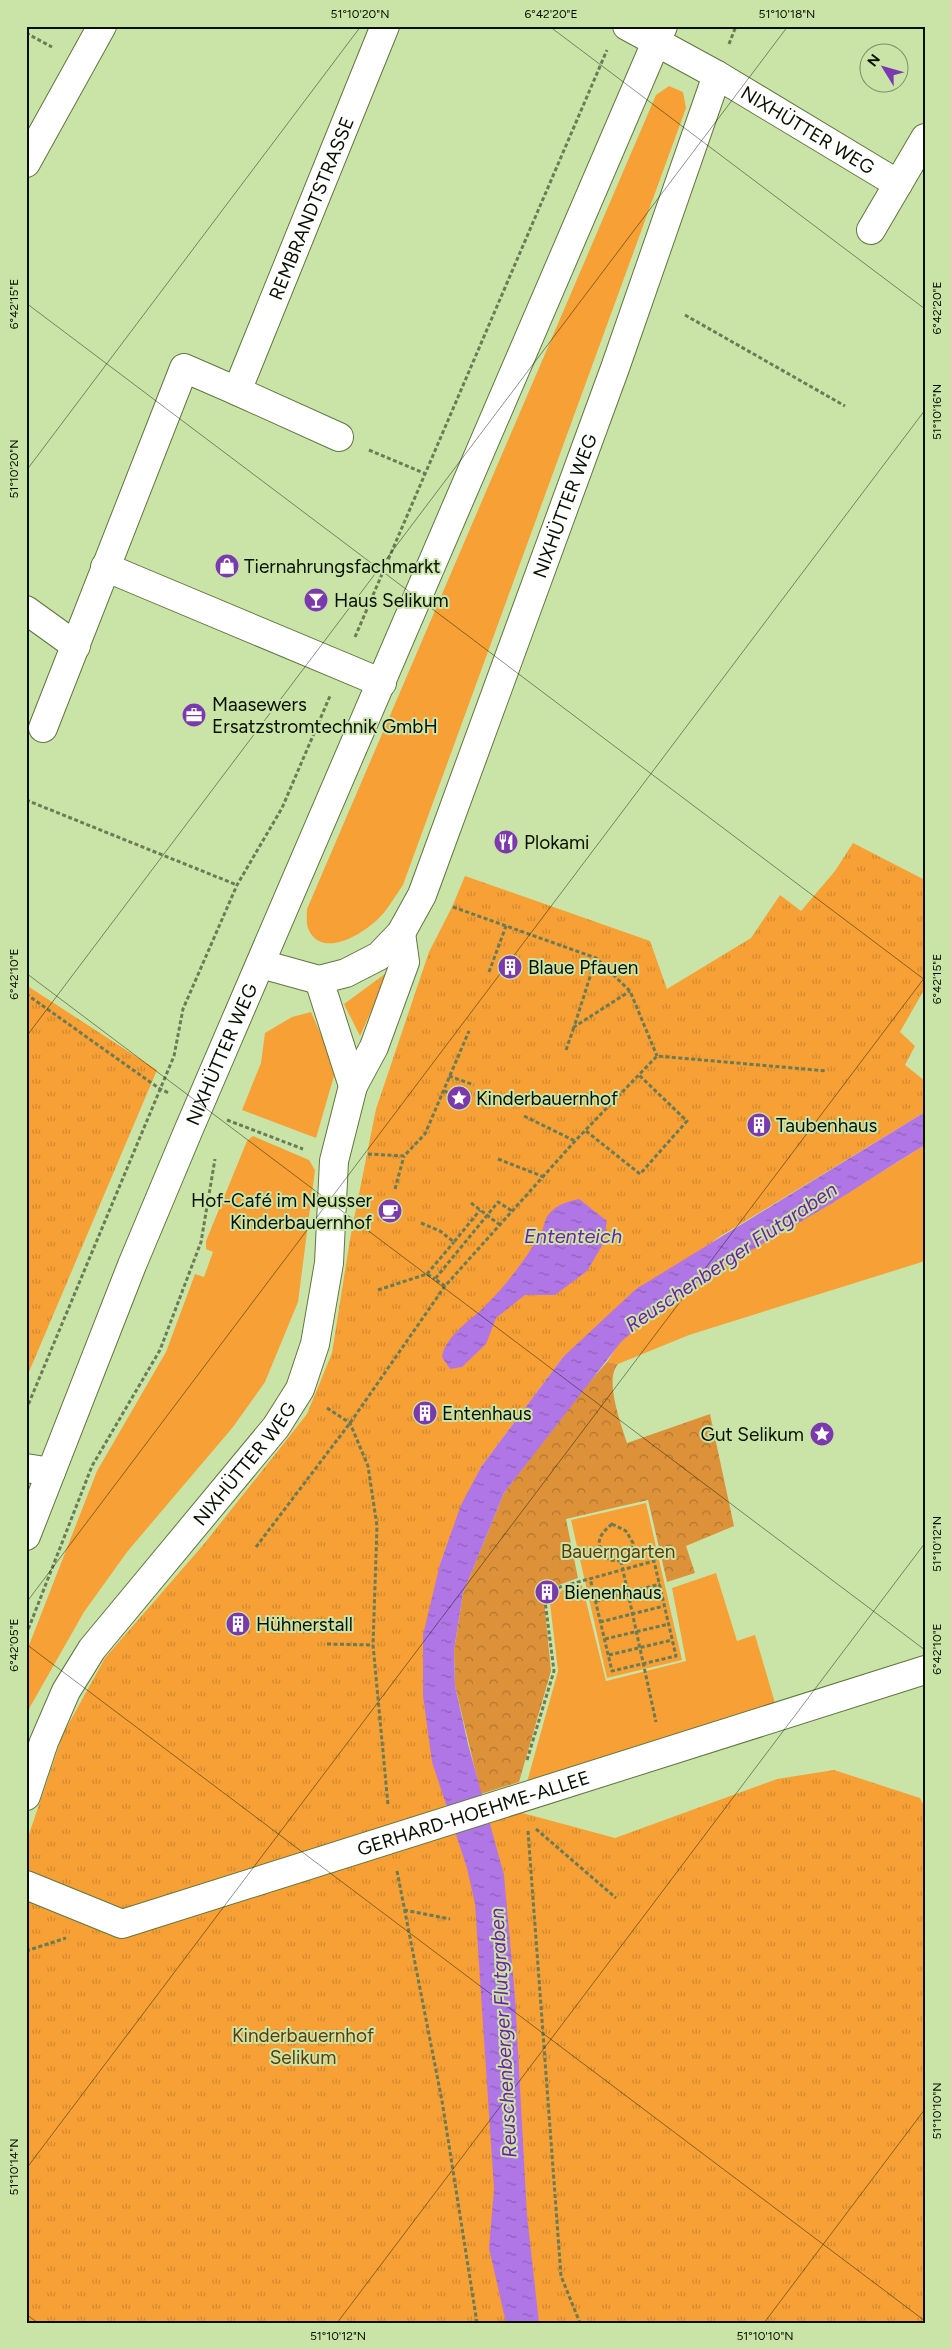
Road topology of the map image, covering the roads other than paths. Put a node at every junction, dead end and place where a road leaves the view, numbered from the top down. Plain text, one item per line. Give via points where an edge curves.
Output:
1 (102, 26) edge
2 (385, 26) edge
3 (660, 34) edge
4 (618, 35) edge
5 (717, 75) junction
6 (925, 138) edge
7 (26, 163) edge
8 (898, 184) junction
9 (871, 230) dead end
10 (237, 391) junction
11 (339, 437) road end
12 (105, 567) junction
13 (26, 610) edge
14 (76, 646) junction
15 (382, 683) junction
16 (43, 728) dead end
17 (401, 933) junction
18 (261, 964) junction
19 (319, 980) junction
20 (353, 1086) junction
21 (39, 1470) edge
22 (26, 1536) edge
23 (925, 1670) edge
24 (26, 1796) edge
25 (26, 1884) edge

1 - 7 street
2 - 10 street, REMBRANDTSTRASSE
3 - 4 street
3 - 5 street, NIXHÜTTER WEG
3 - 15 street, NIXHÜTTER WEG
5 - 8 street, NIXHÜTTER WEG
5 - 17 street, NIXHÜTTER WEG via 615,368 422,895
6 - 8 street
8 - 9 street
10 - 11 street
10 - 12 street via 184,368
12 - 14 street
12 - 15 street
13 - 14 street
14 - 16 street
15 - 18 street, NIXHÜTTER WEG
17 - 19 street, NIXHÜTTER WEG via 379,956 346,973
17 - 20 street, NIXHÜTTER WEG via 405,962 374,1048
18 - 19 street, NIXHÜTTER WEG
18 - 21 street, NIXHÜTTER WEG via 132,1265
19 - 20 street
20 - 24 street, NIXHÜTTER WEG via 334,1161 329,1264 315,1344 300,1389 276,1427 92,1649 66,1691
21 - 22 street, NIXHÜTTER WEG
23 - 25 street, GERHARD-HOEHME-ALLEE via 663,1753 518,1807 391,1838 122,1924

